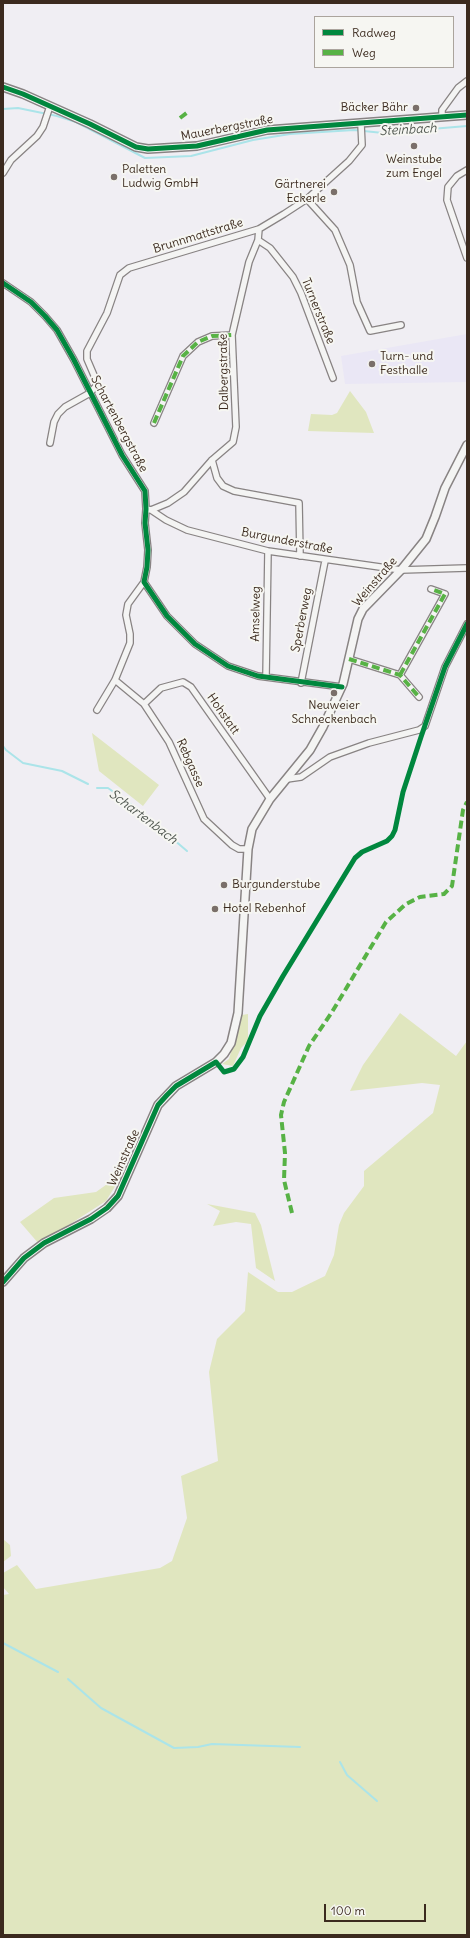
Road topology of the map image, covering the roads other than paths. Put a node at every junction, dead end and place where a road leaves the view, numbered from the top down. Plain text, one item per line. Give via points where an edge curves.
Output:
1 (467, 80) edge
2 (3, 87) edge
3 (50, 106) junction
4 (467, 115) edge
5 (442, 117) junction
6 (361, 124) junction
7 (467, 170) edge
8 (3, 172) edge
9 (307, 199) junction
10 (258, 229) junction
11 (258, 240) junction
12 (467, 258) edge
13 (3, 283) edge
14 (402, 325) dead end
15 (232, 335) junction
16 (333, 378) dead end
17 (90, 393) junction
18 (154, 423) dead end
19 (50, 443) dead end
20 (467, 445) edge
21 (212, 460) junction
22 (149, 509) junction
23 (268, 551) junction
24 (300, 556) junction
25 (325, 560) junction
26 (467, 568) edge
27 (401, 570) junction
28 (144, 582) junction
29 (431, 589) dead end
30 (467, 624) edge
31 (349, 659) junction
32 (400, 675) junction
33 (266, 677) junction
34 (115, 680) junction
35 (301, 683) junction
36 (342, 687) junction
37 (419, 697) dead end
38 (144, 704) junction
39 (97, 710) dead end
40 (287, 779) junction
41 (270, 799) junction
42 (248, 849) junction
43 (3, 1282) edge

1 - 5 street via 442,110
2 - 3 main road, Mauerbergstraße
3 - 6 main road, Mauerbergstraße via 136,147 148,149 197,146 267,130
3 - 8 street via 37,136 11,160
4 - 5 main road, Mauerbergstraße
5 - 6 main road, Mauerbergstraße
6 - 9 street, Brunnmattstraße via 362,145 349,161
7 - 12 street via 457,176 448,188 447,200
9 - 10 street, Brunnmattstraße
9 - 14 street via 335,230 350,265 357,302 370,331
10 - 11 street, Dalbergstraße
10 - 17 street, Brunnmattstraße via 129,268 120,275 107,313 87,350 87,359 96,380 96,386
11 - 15 street, Dalbergstraße via 249,262
11 - 16 street, Turnerstraße via 270,248 293,277
13 - 17 street, Schartenbergstraße via 31,302 57,330
15 - 18 street via 212,336 198,342 184,356
15 - 21 street, Dalbergstraße via 236,426 233,442
17 - 19 street, Schartenbergstraße via 65,407 58,414
17 - 22 street, Schartenbergstraße via 122,455 145,491
20 - 27 main road, Weinstraße via 445,488 426,539
21 - 22 street, Dalbergstraße via 184,492 168,503
21 - 24 street via 217,478 224,486 234,491 299,503
22 - 23 street, Burgunderstraße via 187,530
22 - 28 street, Schartenbergstraße via 144,524 148,550
23 - 24 street, Burgunderstraße
23 - 33 street, Amselweg
24 - 25 street, Burgunderstraße
25 - 27 street, Burgunderstraße
25 - 35 street, Sperberweg
26 - 27 street, Burgunderstraße
27 - 31 main road, Weinstraße via 363,609 358,619
28 - 33 street via 167,616 195,644 228,666
28 - 34 street, Schartenbergstraße via 128,604 126,614 130,643
29 - 32 street via 445,594
30 - 40 street via 445,667 425,726 337,755 301,777
31 - 32 street
31 - 36 main road, Weinstraße
32 - 37 street
33 - 35 street
34 - 38 street, Rebgasse
34 - 39 street, Schartenbergstraße
35 - 36 street
36 - 40 main road, Weinstraße via 310,750
38 - 41 street, Hohstatt via 161,688 183,682 190,687
38 - 42 street, Rebgasse via 170,742 204,819 232,845 239,849
40 - 41 main road, Weinstraße
41 - 42 main road, Weinstraße via 252,829
42 - 43 main road, Weinstraße via 238,1013 231,1043 216,1062 176,1086 158,1106 121,1190 107,1208 44,1243 24,1258

